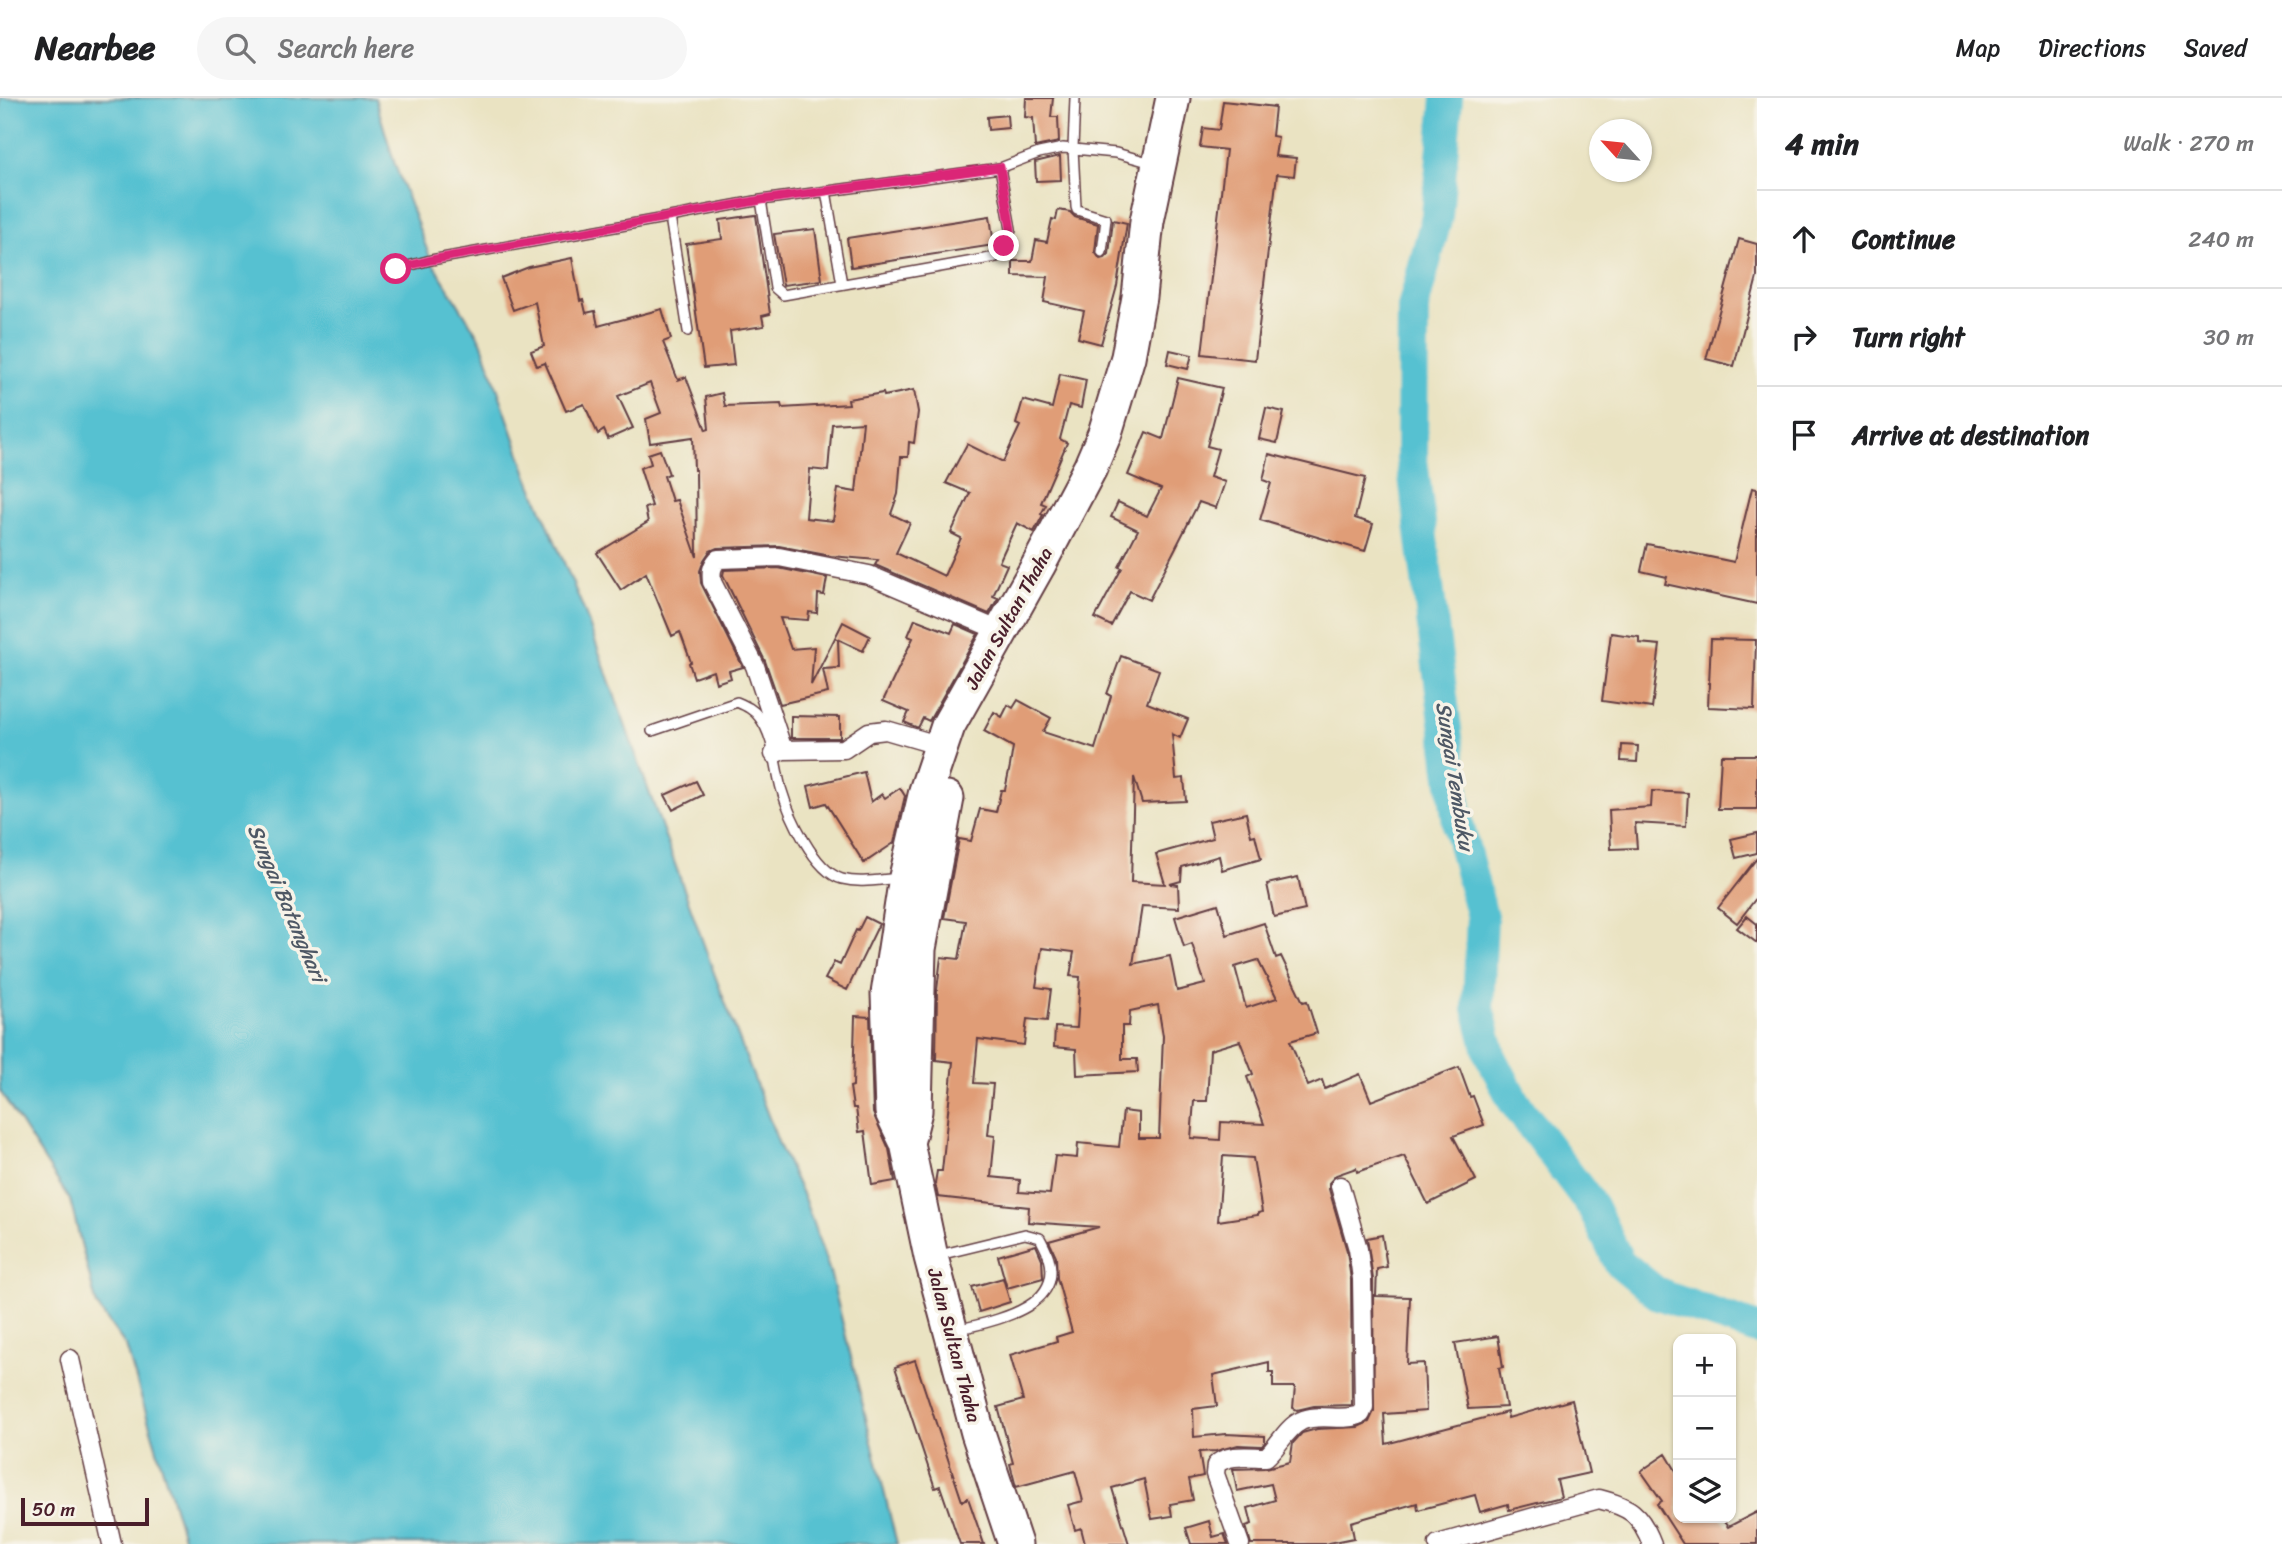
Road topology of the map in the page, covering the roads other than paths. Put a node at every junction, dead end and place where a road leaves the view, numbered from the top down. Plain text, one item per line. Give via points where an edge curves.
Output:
1 (1075, 98) edge
2 (1173, 98) edge
3 (1194, 98) edge
4 (1073, 148) junction
5 (1168, 166) junction
6 (1000, 167) junction
7 (826, 191) junction
8 (761, 200) junction
9 (670, 217) junction
10 (1102, 252) dead end
11 (396, 269) dead end
12 (842, 284) junction
13 (688, 331) dead end
14 (1047, 571) junction
15 (1000, 631) junction
16 (652, 731) dead end
17 (941, 746) junction
18 (779, 752) junction
19 (919, 878) junction
20 (1340, 1186) dead end
21 (931, 1257) junction
22 (952, 1332) junction
23 (70, 1359) dead end
24 (112, 1544) edge
25 (1015, 1544) edge
26 (1240, 1544) edge
27 (1438, 1544) edge
28 (1652, 1544) edge

1 - 4 lane
2 - 5 highway, Jalan Sultan Thaha
3 - 5 highway, Jalan Sultan Thaha
4 - 5 lane
4 - 6 lane via 1039,153
4 - 10 lane via 1077,210 1107,222
5 - 14 highway, Jalan Sultan Thaha via 1158,300 1136,402 1108,478
6 - 7 lane
6 - 12 lane via 1011,229 996,257
7 - 8 lane
7 - 12 lane
8 - 9 lane
8 - 12 lane via 778,292 783,295
9 - 11 lane
9 - 13 lane
14 - 15 highway, Jalan Sultan Thaha
14 - 19 highway, Jalan Sultan Thaha via 968,730
15 - 17 highway, Jalan Sultan Thaha
15 - 18 street via 869,575 779,557 718,559 711,571 712,582 755,666
16 - 18 lane via 737,702 760,718
17 - 18 street via 886,730 869,732 844,749
17 - 19 highway, Jalan Sultan Thaha via 926,791
18 - 19 lane via 782,790 814,858 839,878
19 - 21 highway, Jalan Sultan Thaha via 915,1111 907,1143
20 - 26 street via 1362,1279 1364,1407 1355,1417 1301,1421 1266,1457 1231,1458 1216,1465 1215,1474
21 - 22 highway, Jalan Sultan Thaha
21 - 22 lane via 1026,1234 1040,1238 1050,1259 1051,1277 1042,1295 1019,1313
22 - 25 highway, Jalan Sultan Thaha via 978,1433
23 - 24 street
27 - 28 street via 1599,1499 1624,1505 1644,1525

